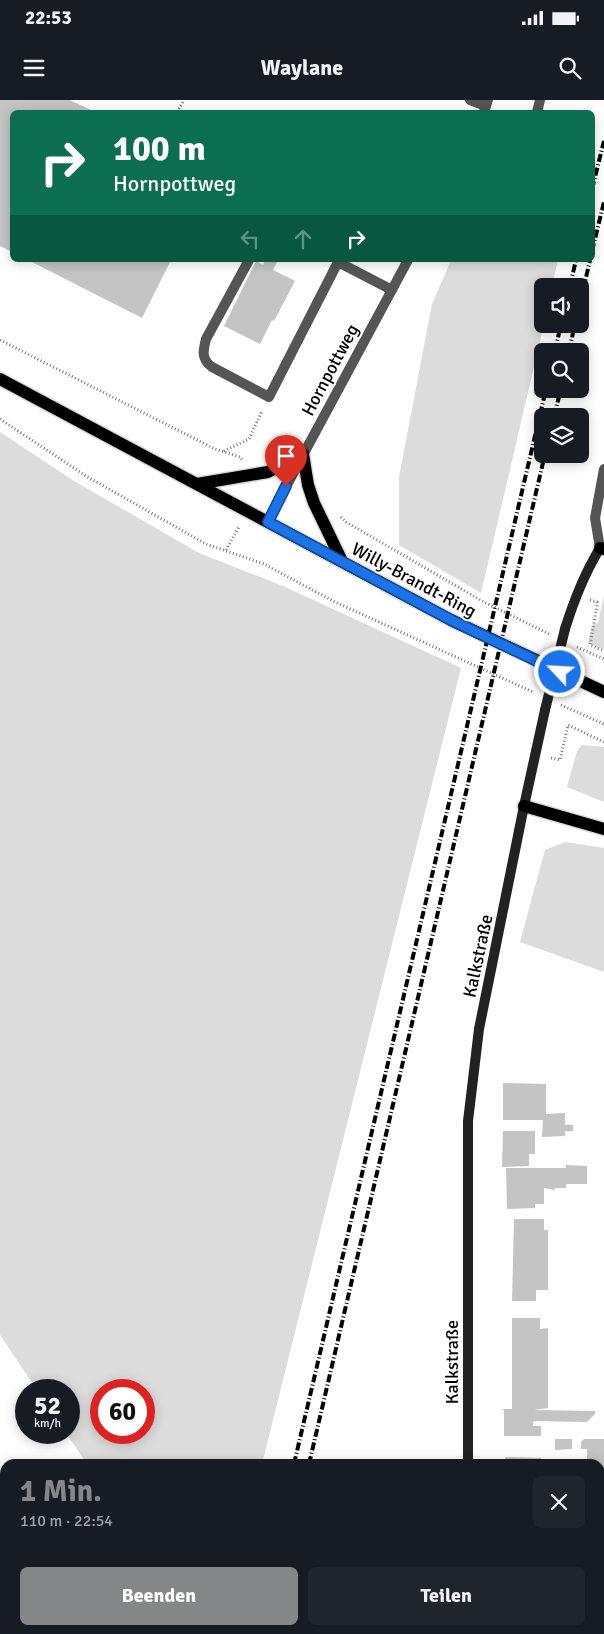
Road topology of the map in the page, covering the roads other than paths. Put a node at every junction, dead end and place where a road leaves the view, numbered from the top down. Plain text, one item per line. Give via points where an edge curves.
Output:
1 (470, 100) edge
2 (486, 106) edge
3 (248, 262) edge
4 (336, 262) edge
5 (338, 262) edge
6 (407, 262) edge
7 (392, 290) junction
8 (0, 378) edge
9 (303, 454) junction
10 (604, 468) edge
11 (197, 484) junction
12 (268, 522) junction
13 (602, 549) edge
14 (342, 561) junction
15 (604, 692) edge
16 (524, 806) junction
17 (604, 828) edge
18 (468, 1459) edge

1 - 2 street
3 - 4 street via 206,340 203,357 212,367 269,397
5 - 7 street
6 - 7 street, Hornpottweg
7 - 9 street, Hornpottweg
8 - 11 main road, Willy-Brandt-Ring
9 - 11 main road via 268,472
9 - 12 street, Hornpottweg
9 - 14 main road via 314,503
10 - 13 street, Kalkstraße via 595,518
11 - 12 main road, Willy-Brandt-Ring
12 - 14 main road, Willy-Brandt-Ring
13 - 16 street, Kalkstraße, bridge via 590,563 575,596
14 - 15 main road, Willy-Brandt-Ring via 451,620
16 - 17 main road
16 - 18 street, Kalkstraße via 479,1029 468,1121

